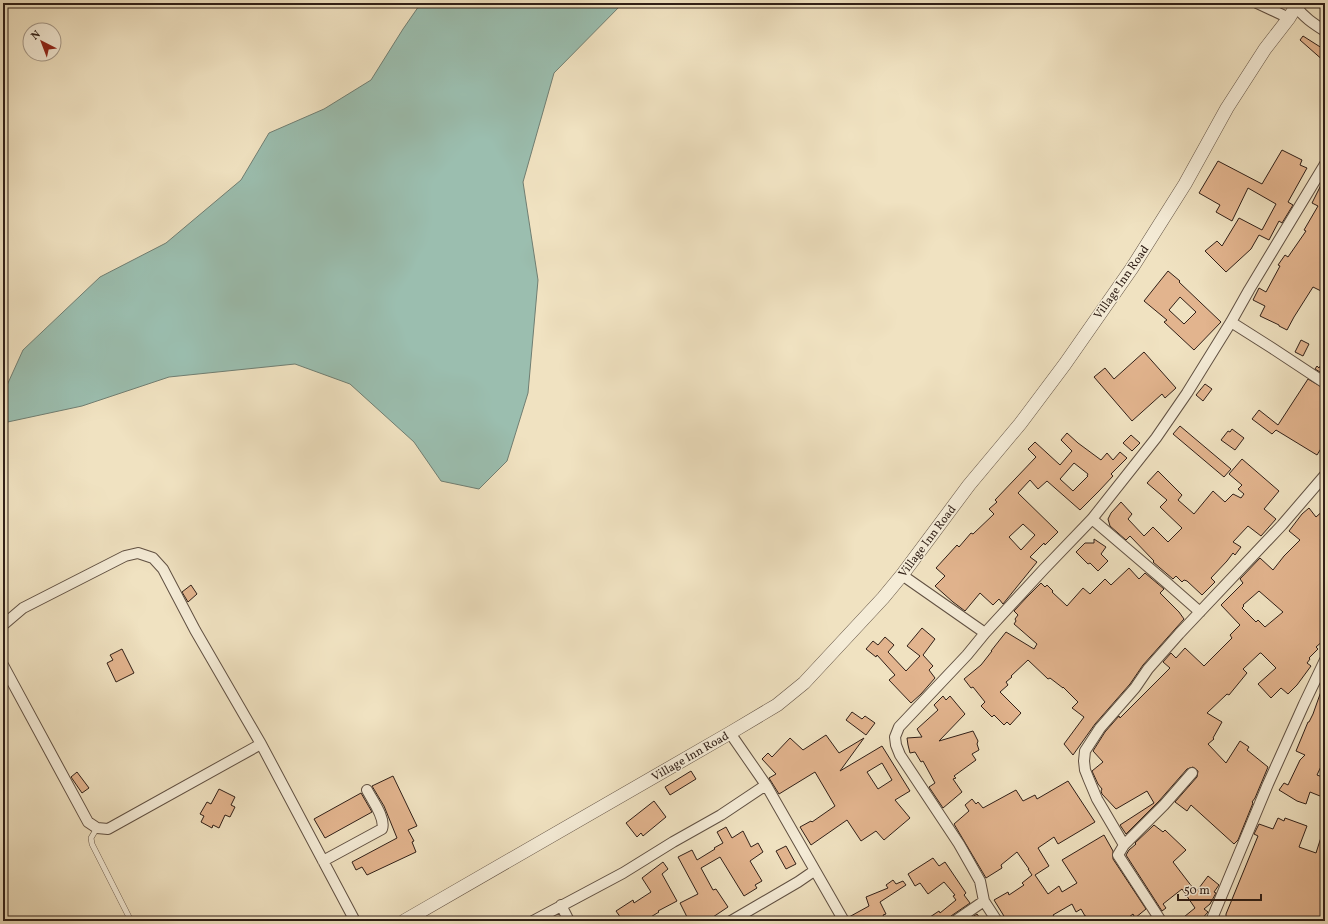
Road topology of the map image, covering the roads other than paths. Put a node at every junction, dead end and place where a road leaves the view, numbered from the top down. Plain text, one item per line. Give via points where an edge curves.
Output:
1 (1257, 3) edge
2 (1297, 4) edge
3 (1289, 18) junction
4 (1325, 31) edge
5 (1325, 164) edge
6 (1231, 322) junction
7 (1325, 383) edge
8 (1325, 476) edge
9 (1092, 519) junction
10 (902, 575) junction
11 (1200, 612) junction
12 (3, 625) edge
13 (985, 633) junction
14 (1325, 660) edge
15 (3, 665) edge
16 (730, 733) junction
17 (261, 744) junction
18 (1192, 773) dead end
19 (766, 785) junction
20 (367, 790) dead end
21 (97, 828) junction
22 (1124, 845) junction
23 (324, 861) junction
24 (814, 871) junction
25 (984, 901) junction
26 (561, 905) junction
27 (129, 921) edge
28 (355, 921) edge
29 (404, 921) edge
30 (533, 921) edge
31 (569, 921) edge
32 (731, 921) edge
33 (844, 921) edge
34 (955, 921) edge
35 (997, 921) edge
36 (1161, 921) edge
37 (1211, 921) edge

1 - 3 street
2 - 3 street, Village Inn Road
2 - 4 street via 1302,14
3 - 10 street, Village Inn Road via 1231,101 1185,184 1132,268 1020,424 969,485
5 - 6 street
6 - 7 street
6 - 9 street via 1156,438
8 - 11 street
9 - 11 street
9 - 13 street
10 - 13 street
10 - 16 street, Village Inn Road via 804,683 777,705
11 - 22 street via 1148,669 1100,728 1085,751 1085,770 1089,780
12 - 17 street via 23,608 125,556 138,553 153,558 163,569
13 - 25 street via 899,727 895,737 900,755 959,844 980,881
14 - 37 street via 1268,784
15 - 21 street via 88,822
16 - 19 street
16 - 29 street, Village Inn Road
17 - 21 street via 108,829
17 - 23 street
18 - 22 street
19 - 24 street
19 - 26 street via 623,873
20 - 23 street via 384,824 382,829
21 - 27 lane via 91,838 92,844 129,916
22 - 36 street via 1118,855
23 - 28 street
24 - 32 street
24 - 33 street
25 - 34 street
25 - 35 street
26 - 30 street
26 - 31 street

